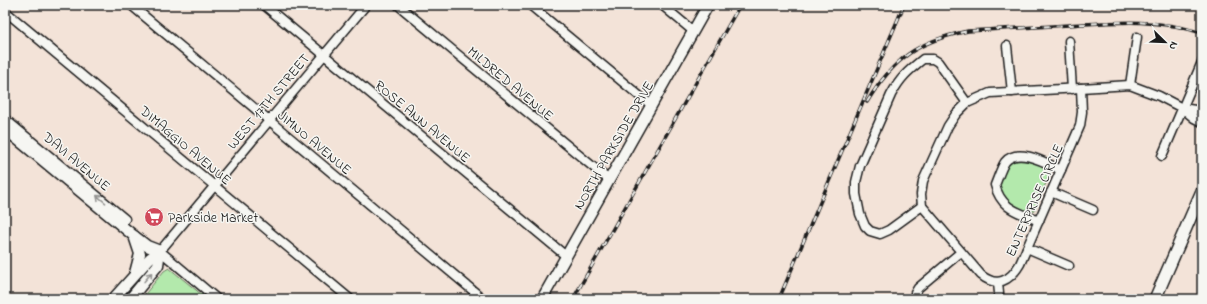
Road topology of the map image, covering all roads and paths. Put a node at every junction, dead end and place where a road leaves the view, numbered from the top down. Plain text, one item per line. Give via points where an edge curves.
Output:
1 (131, 5) edge
2 (264, 5) edge
3 (366, 5) edge
4 (398, 5) edge
5 (530, 5) edge
6 (662, 5) edge
7 (708, 5) edge
8 (5, 11) edge
9 (693, 30) junction
10 (1137, 37) dead end
11 (1069, 41) dead end
12 (1007, 46) dead end
13 (324, 55) junction
14 (1202, 62) edge
15 (1130, 86) junction
16 (1081, 88) junction
17 (1072, 89) junction
18 (1012, 92) junction
19 (967, 103) junction
20 (652, 105) junction
21 (1182, 108) junction
22 (1202, 111) edge
23 (5, 119) edge
24 (269, 120) junction
25 (1202, 122) edge
26 (5, 129) edge
27 (1162, 156) dead end
28 (1061, 170) junction
29 (609, 180) junction
30 (215, 186) junction
31 (1202, 191) edge
32 (1051, 192) junction
33 (922, 206) junction
34 (1093, 210) dead end
35 (1039, 221) junction
36 (120, 225) junction
37 (134, 236) junction
38 (1027, 248) junction
39 (160, 251) junction
40 (961, 252) junction
41 (566, 256) junction
42 (1069, 266) dead end
43 (135, 273) junction
44 (998, 283) junction
45 (113, 299) edge
46 (130, 299) edge
47 (217, 299) edge
48 (350, 299) edge
49 (483, 299) edge
50 (542, 299) edge
51 (916, 299) edge
52 (997, 299) edge
53 (1156, 299) edge

1 - 24 street, JIMNO AVENUE
2 - 13 street, ROSE ANN AVENUE
3 - 13 street, WEST 17TH STREET
4 - 29 street, MILDRED AVENUE
5 - 20 street
6 - 9 street
7 - 9 street, NORTH PARKSIDE DRIVE
8 - 30 street, DIMAGGIO AVENUE
9 - 20 street, NORTH PARKSIDE DRIVE
10 - 15 street
11 - 17 street
12 - 18 street
13 - 24 street, WEST 17TH STREET
13 - 41 street, ROSE ANN AVENUE
14 - 21 street
15 - 16 street
15 - 21 street via 1159,96
16 - 17 street
16 - 28 street, ENTERPRISE CIRCLE via 1080,126
17 - 18 street
18 - 19 street via 990,93
19 - 33 street via 948,126 923,181
19 - 33 street via 938,62 923,59 905,73 897,84 860,166 856,188 860,214 870,232 880,234 889,230
20 - 29 street, NORTH PARKSIDE DRIVE
21 - 22 street
21 - 25 street
21 - 27 street
36 -> 23 street, DAVI AVENUE via 125,219
24 - 30 street, WEST 17TH STREET
24 - 49 street, JIMNO AVENUE
26 - 36 street, DAVI AVENUE
28 - 32 street, ENTERPRISE CIRCLE
28 - 35 street via 1034,158 1014,157 1006,161 995,185 1003,203
29 - 41 street, NORTH PARKSIDE DRIVE
30 - 39 street, WEST 17TH STREET
30 - 48 street, DIMAGGIO AVENUE
31 - 53 main road
32 - 34 street
32 - 35 street, ENTERPRISE CIRCLE
33 - 40 street
35 - 38 street, ENTERPRISE CIRCLE
36 - 37 street, DAVI AVENUE
37 - 39 street, DAVI AVENUE via 147,246
37 - 43 street via 140,254
38 - 42 street
38 - 44 street, ENTERPRISE CIRCLE via 1014,274
39 - 43 street
46 -> 39 street via 158,265
39 - 47 street, DAVI AVENUE
40 - 44 street via 980,275
40 - 51 street via 918,288
41 - 50 street, NORTH PARKSIDE DRIVE
43 - 45 street
44 - 52 street

